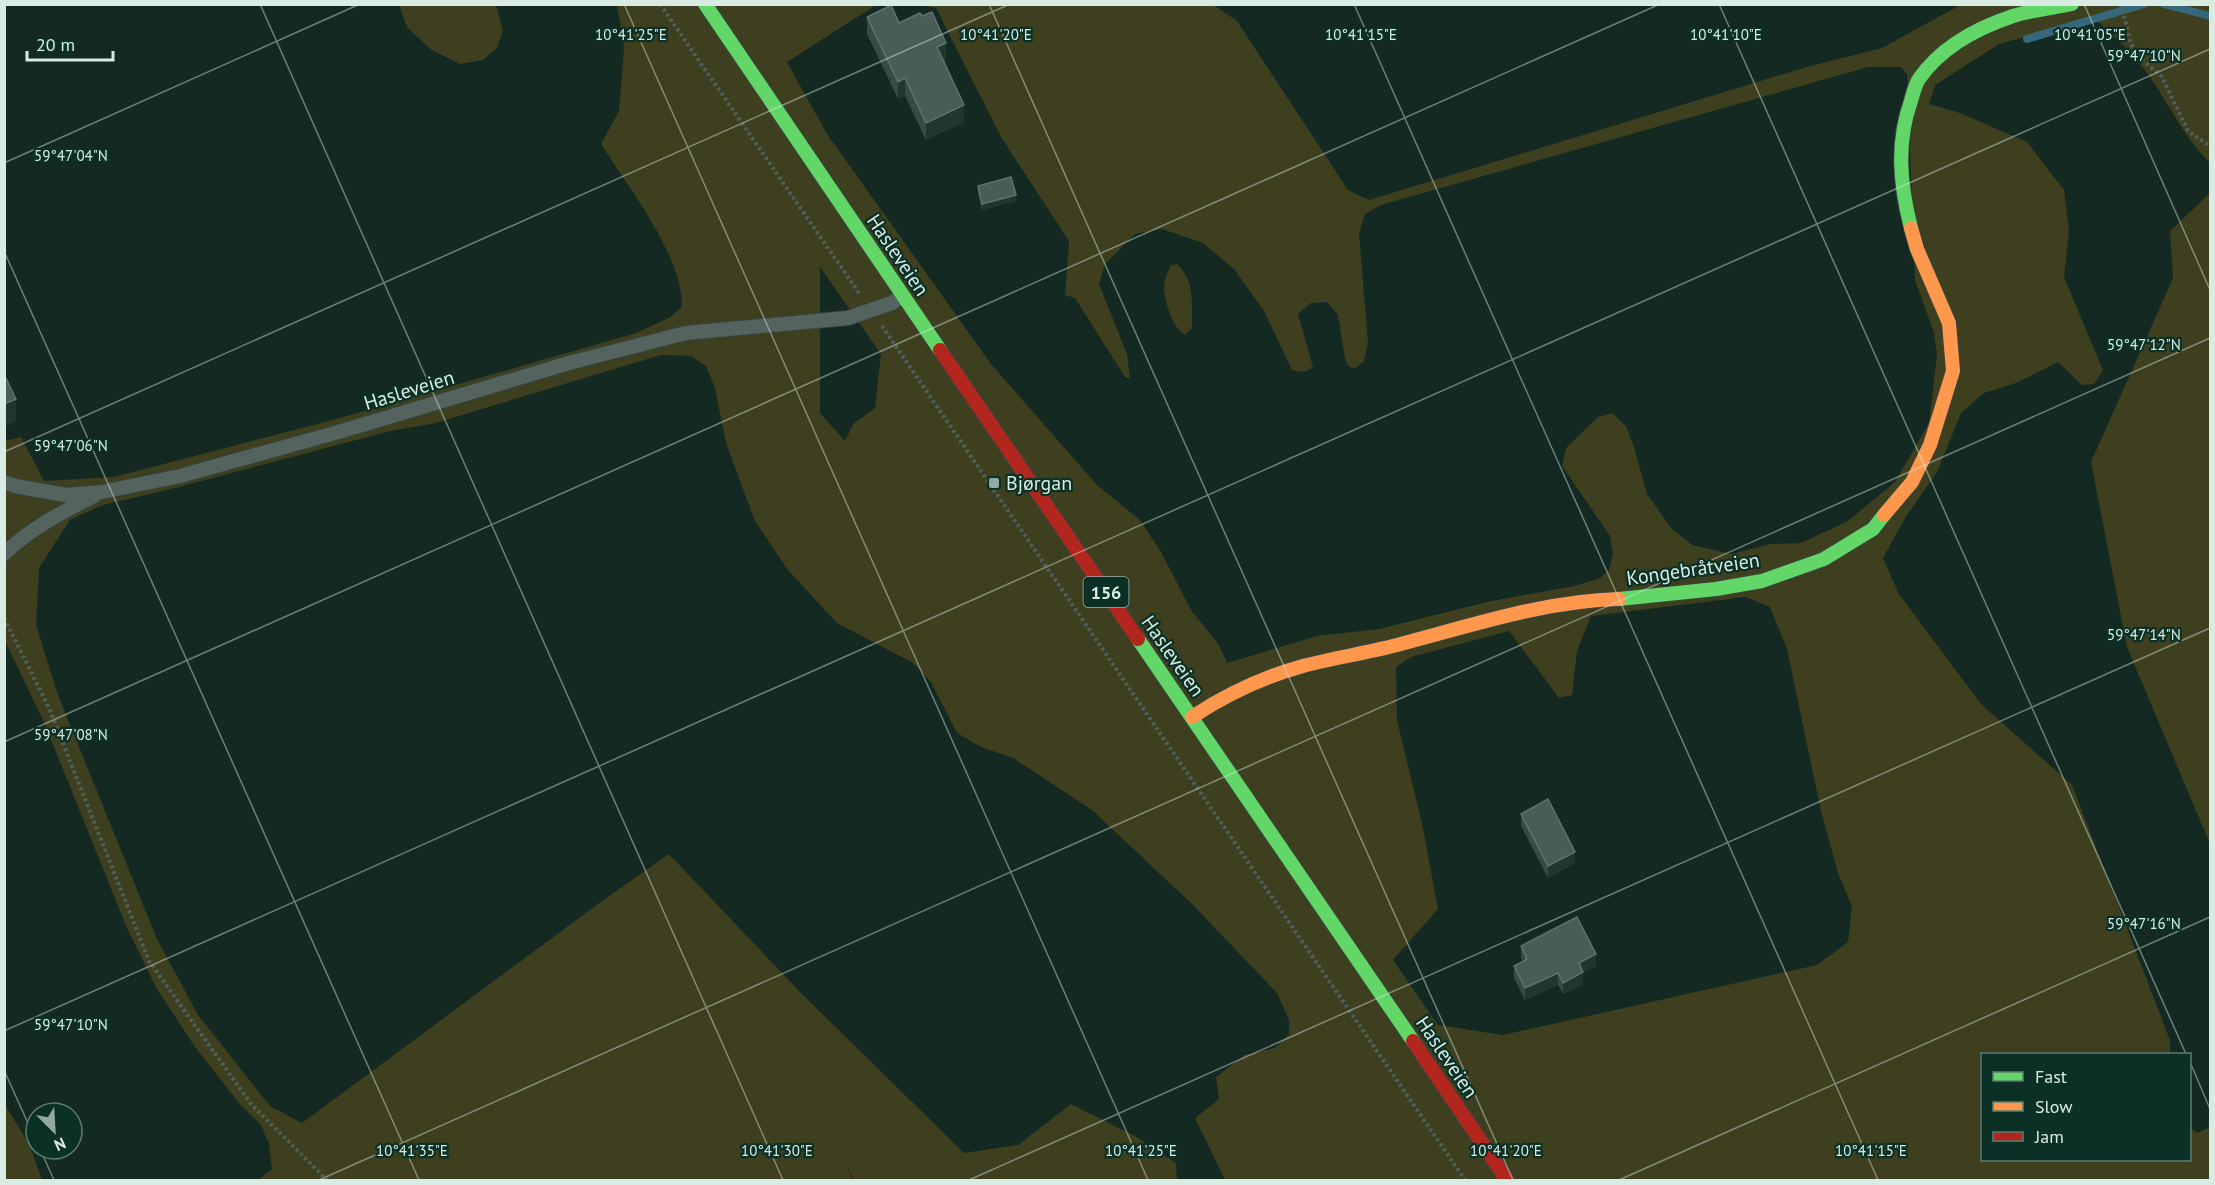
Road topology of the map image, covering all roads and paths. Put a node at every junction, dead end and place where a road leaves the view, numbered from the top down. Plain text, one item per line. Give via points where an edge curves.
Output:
1 (660, 4) edge
2 (705, 4) edge
3 (2072, 4) edge
4 (2121, 4) edge
5 (2211, 146) edge
6 (902, 296) junction
7 (871, 310) junction
8 (4, 482) edge
9 (102, 492) junction
10 (4, 554) edge
11 (4, 618) edge
12 (1192, 717) junction
13 (327, 1180) edge
14 (1465, 1180) edge
15 (1507, 1180) edge

1 - 7 path
2 - 6 main road, Hasleveien / 156
3 - 12 main road, Kongebråtveien via 2014,16 1968,35 1939,56 1918,81 1905,118 1901,145 1903,196 1917,249 1949,323 1953,371 1930,445 1912,482 1873,529 1824,559 1762,582 1636,598 1587,600 1524,612 1303,666 1224,696
4 - 5 path via 2131,44 2139,57 2162,77 2188,131
6 - 7 lane, Hasleveien
6 - 12 main road, Hasleveien / 156
7 - 9 lane, Hasleveien via 835,320 686,333 180,476
7 - 14 path
8 - 9 lane, Hasleveien via 66,495
9 - 10 lane, Hasleveien via 60,513
11 - 13 path via 49,708 148,961 251,1104
12 - 15 main road, Hasleveien / 156

